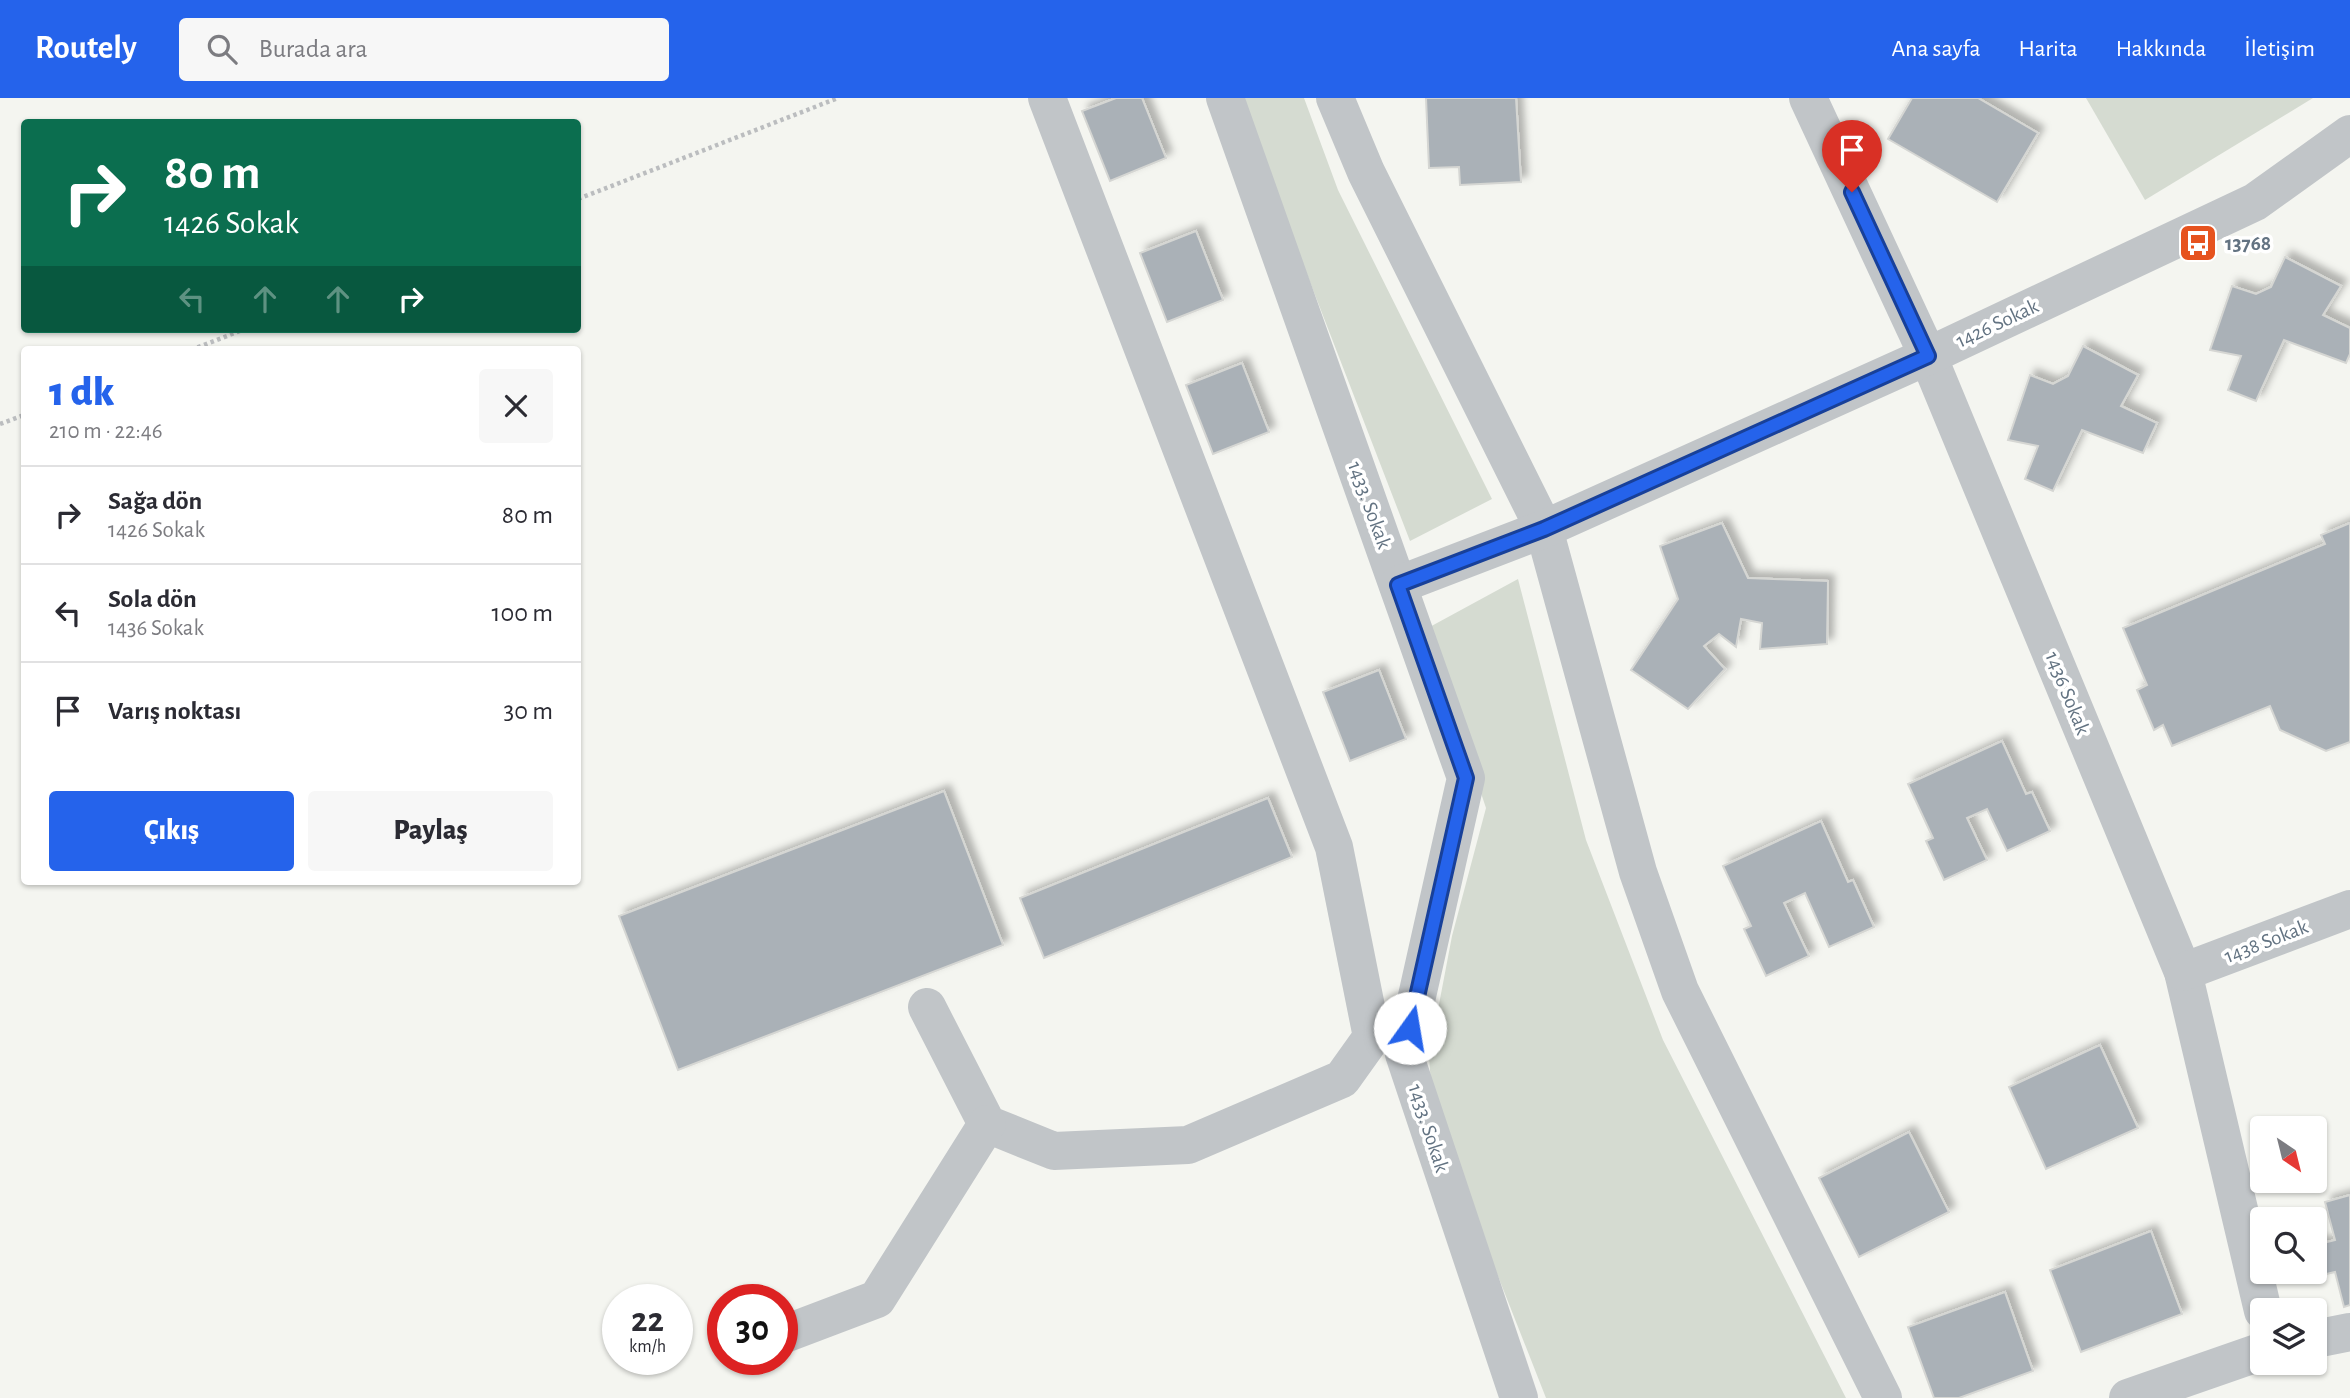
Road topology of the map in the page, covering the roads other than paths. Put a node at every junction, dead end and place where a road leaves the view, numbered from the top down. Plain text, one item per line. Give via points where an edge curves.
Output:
1 (1047, 98) edge
2 (1226, 98) edge
3 (1335, 98) edge
4 (1808, 98) edge
5 (2350, 134) edge
6 (1928, 356) junction
7 (1544, 529) junction
8 (1398, 585) junction
9 (2350, 909) edge
10 (2183, 972) junction
11 (927, 1007) dead end
12 (987, 1124) junction
13 (2260, 1298) edge
14 (798, 1329) edge
15 (2350, 1332) edge
16 (2327, 1337) edge
17 (2250, 1356) edge
18 (1519, 1398) edge
19 (1883, 1398) edge
20 (2129, 1398) edge

1 - 12 street via 1334,847 1373,1037 1342,1079 1188,1145 1055,1151
2 - 8 street, 1433. Sokak
3 - 7 street via 1366,172
4 - 6 street, 1436 Sokak
5 - 6 street, 1426 Sokak via 2255,202
6 - 7 street, 1426 Sokak
6 - 10 street, 1436 Sokak
7 - 8 street, 1426 Sokak
7 - 19 street via 1638,872 1680,991
8 - 18 street, 1433. Sokak via 1466,778 1404,1054
9 - 10 street, 1438 Sokak
10 - 13 street, 1436 Sokak
11 - 12 street
12 - 14 street via 877,1299
15 - 16 street
17 - 20 street

